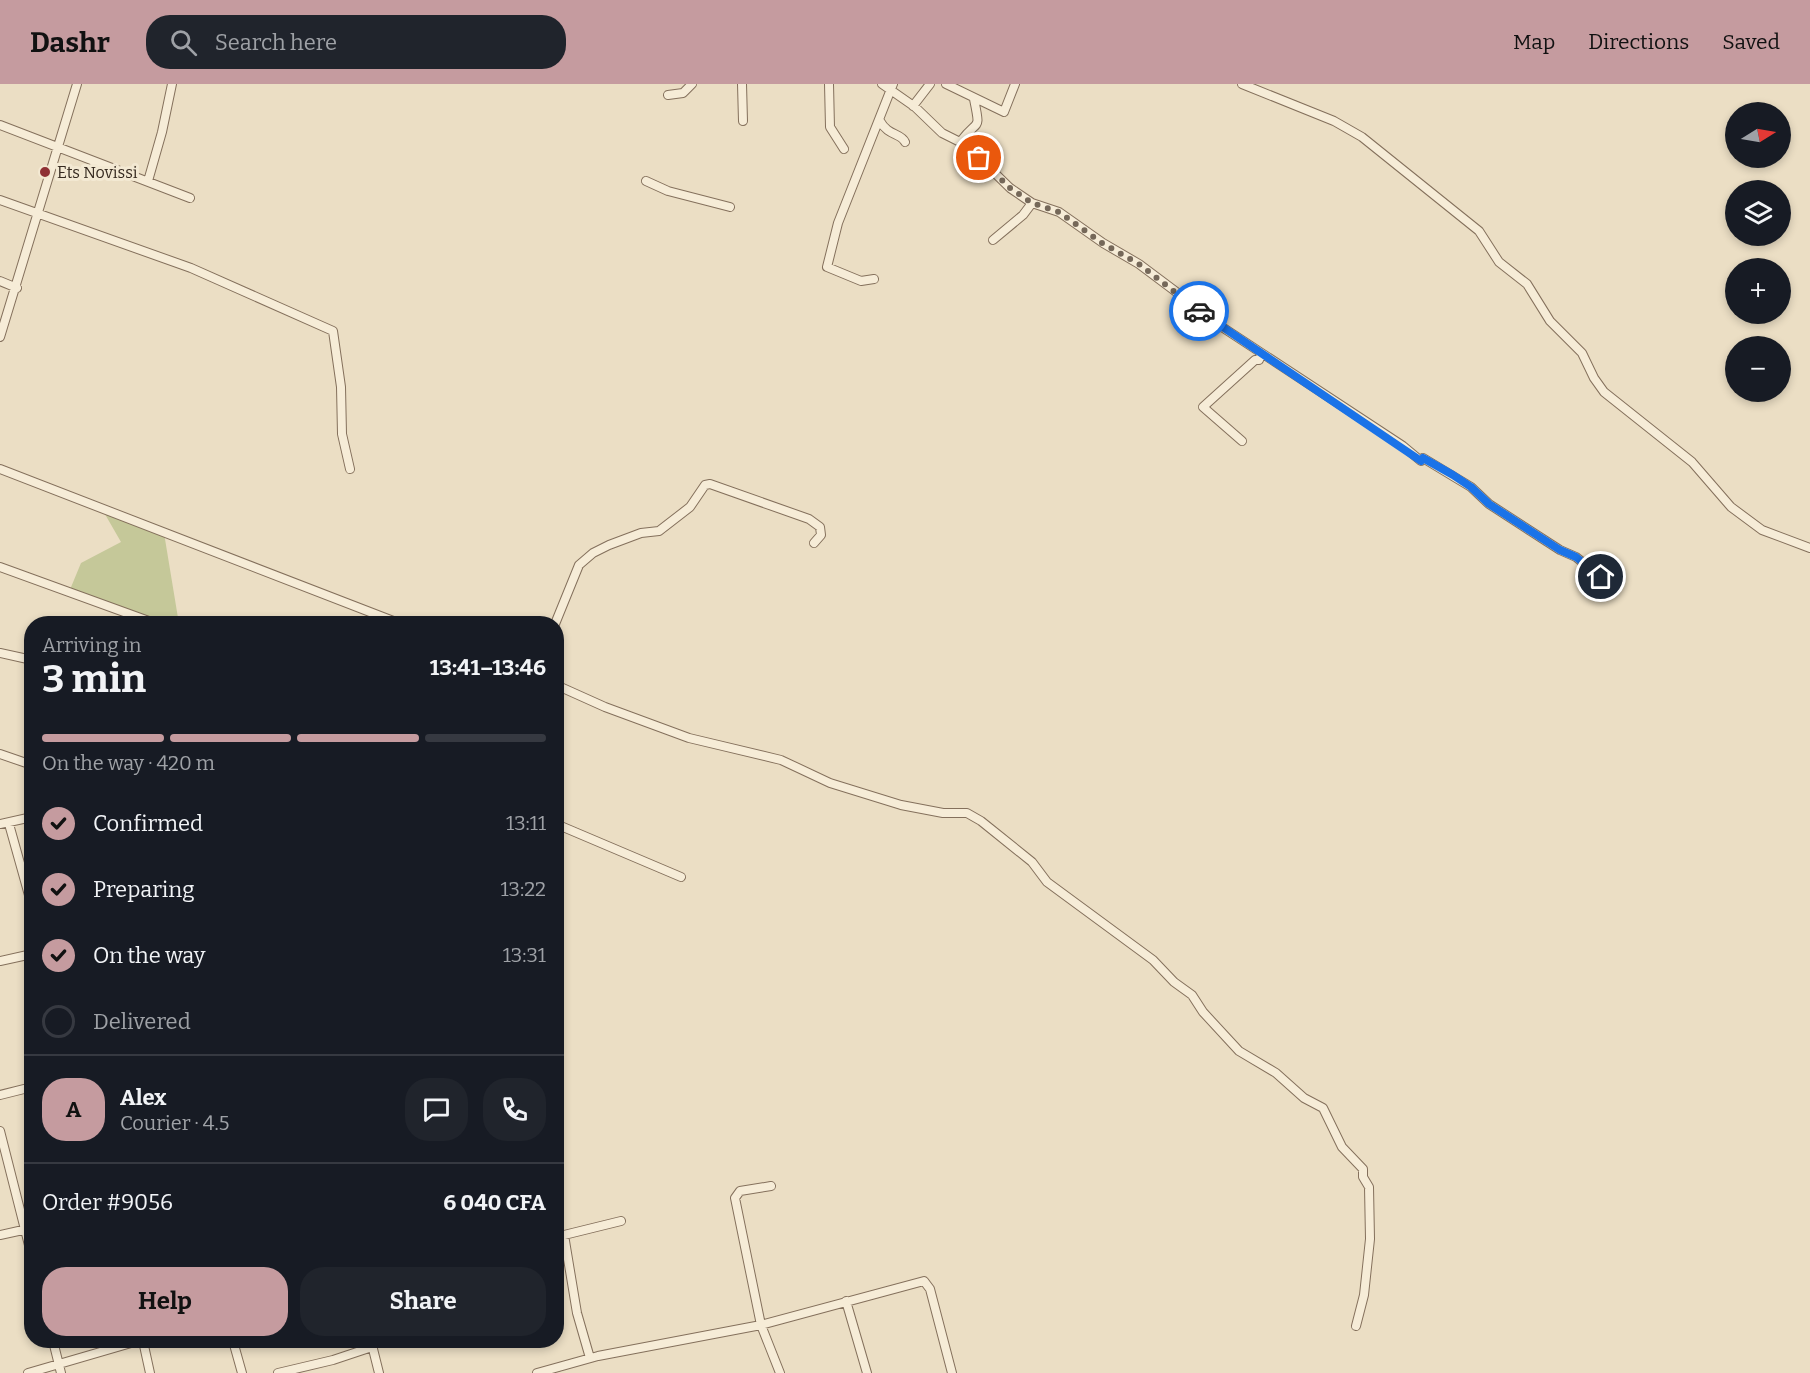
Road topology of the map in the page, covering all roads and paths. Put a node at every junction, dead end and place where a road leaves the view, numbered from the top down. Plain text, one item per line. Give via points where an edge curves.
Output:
1 (77, 84) edge
2 (172, 84) edge
3 (692, 84) edge
4 (742, 84) edge
5 (830, 84) edge
6 (882, 84) edge
7 (930, 84) edge
8 (946, 84) edge
9 (1015, 84) edge
10 (1242, 84) edge
11 (892, 87) edge
12 (668, 95) dead end
13 (974, 99) junction
14 (913, 106) junction
15 (743, 121) dead end
16 (880, 121) junction
17 (0, 124) edge
18 (961, 141) junction
19 (905, 142) dead end
20 (59, 147) junction
21 (844, 150) dead end
22 (148, 181) junction
23 (646, 181) dead end
24 (190, 198) dead end
25 (0, 200) edge
26 (1032, 203) junction
27 (730, 207) dead end
28 (39, 215) junction
29 (993, 240) dead end
30 (873, 279) dead end
31 (0, 281) edge
32 (17, 288) junction
33 (0, 337) edge
34 (1261, 355) junction
35 (1242, 441) dead end
36 (0, 469) edge
37 (350, 469) dead end
38 (814, 543) dead end
39 (1810, 548) edge
40 (0, 567) edge
41 (1601, 577) dead end
42 (135, 616) edge
43 (380, 616) edge
44 (558, 616) edge
45 (0, 653) edge
46 (24, 658) edge
47 (564, 689) edge
48 (0, 754) edge
49 (24, 762) edge
50 (24, 819) edge
51 (4, 824) edge
52 (564, 827) edge
53 (681, 877) dead end
54 (24, 883) edge
55 (24, 956) edge
56 (0, 961) edge
57 (24, 1089) edge
58 (0, 1095) edge
59 (0, 1131) edge
60 (771, 1186) dead end
61 (24, 1215) edge
62 (621, 1221) dead end
63 (24, 1230) edge
64 (0, 1235) edge
65 (564, 1235) edge
66 (564, 1254) edge
67 (846, 1301) junction
68 (761, 1325) junction
69 (1356, 1326) dead end
70 (55, 1348) edge
71 (114, 1348) edge
72 (145, 1348) edge
73 (235, 1348) edge
74 (358, 1348) edge
75 (372, 1348) edge
76 (590, 1358) junction
77 (58, 1364) junction
78 (28, 1373) edge
79 (61, 1373) edge
80 (150, 1373) edge
81 (242, 1373) edge
82 (279, 1373) edge
83 (379, 1373) edge
84 (537, 1373) edge
85 (780, 1373) edge
86 (867, 1373) edge
87 (952, 1373) edge

1 - 20 street
2 - 22 street
3 - 12 street via 683,93
4 - 15 street
5 - 21 street via 830,127
6 - 11 street
7 - 14 street
8 - 13 street
9 - 13 street via 1004,112
10 - 39 street via 1341,125 1420,181 1479,231 1499,262 1527,284 1550,321 1582,353 1604,392 1692,462 1731,507 1762,530
11 - 14 street
11 - 16 street
13 - 18 street via 977,127
14 - 18 street via 942,133
16 - 19 street via 885,130 901,136
16 - 30 street via 838,223 827,267 861,281
17 - 20 street
18 - 26 street via 991,172
20 - 22 street
20 - 28 street
22 - 24 street
23 - 27 street via 668,191
25 - 28 street
26 - 29 street
26 - 34 street via 1059,212 1139,264 1187,304
28 - 32 street
28 - 37 street via 191,268 333,331 341,387 342,434
31 - 32 street
32 - 33 street
34 - 35 street via 1203,407
34 - 41 street via 1317,388 1421,461 1423,458 1453,475 1489,504 1576,557
36 - 43 street
38 - 44 street via 820,526 808,519 705,485 690,507 659,531 609,545 579,565
40 - 42 street
45 - 46 street
47 - 69 street via 689,738 781,760 830,783 901,805 967,813 1005,838 1047,882 1154,960 1174,982 1192,994 1239,1051 1323,1108 1342,1147 1363,1169 1369,1187 1370,1239
48 - 49 street
50 - 51 street
51 - 54 street
52 - 53 street
55 - 56 street
57 - 58 street
59 - 61 street
60 - 68 street via 740,1191 735,1198
62 - 65 street
63 - 64 street
66 - 76 street
67 - 68 street
67 - 86 street
67 - 87 street via 924,1281 930,1288
68 - 76 street
68 - 85 street
70 - 77 street
71 - 77 street
72 - 80 street
73 - 81 street
74 - 82 street
75 - 83 street
76 - 84 street
77 - 78 street
77 - 79 street

